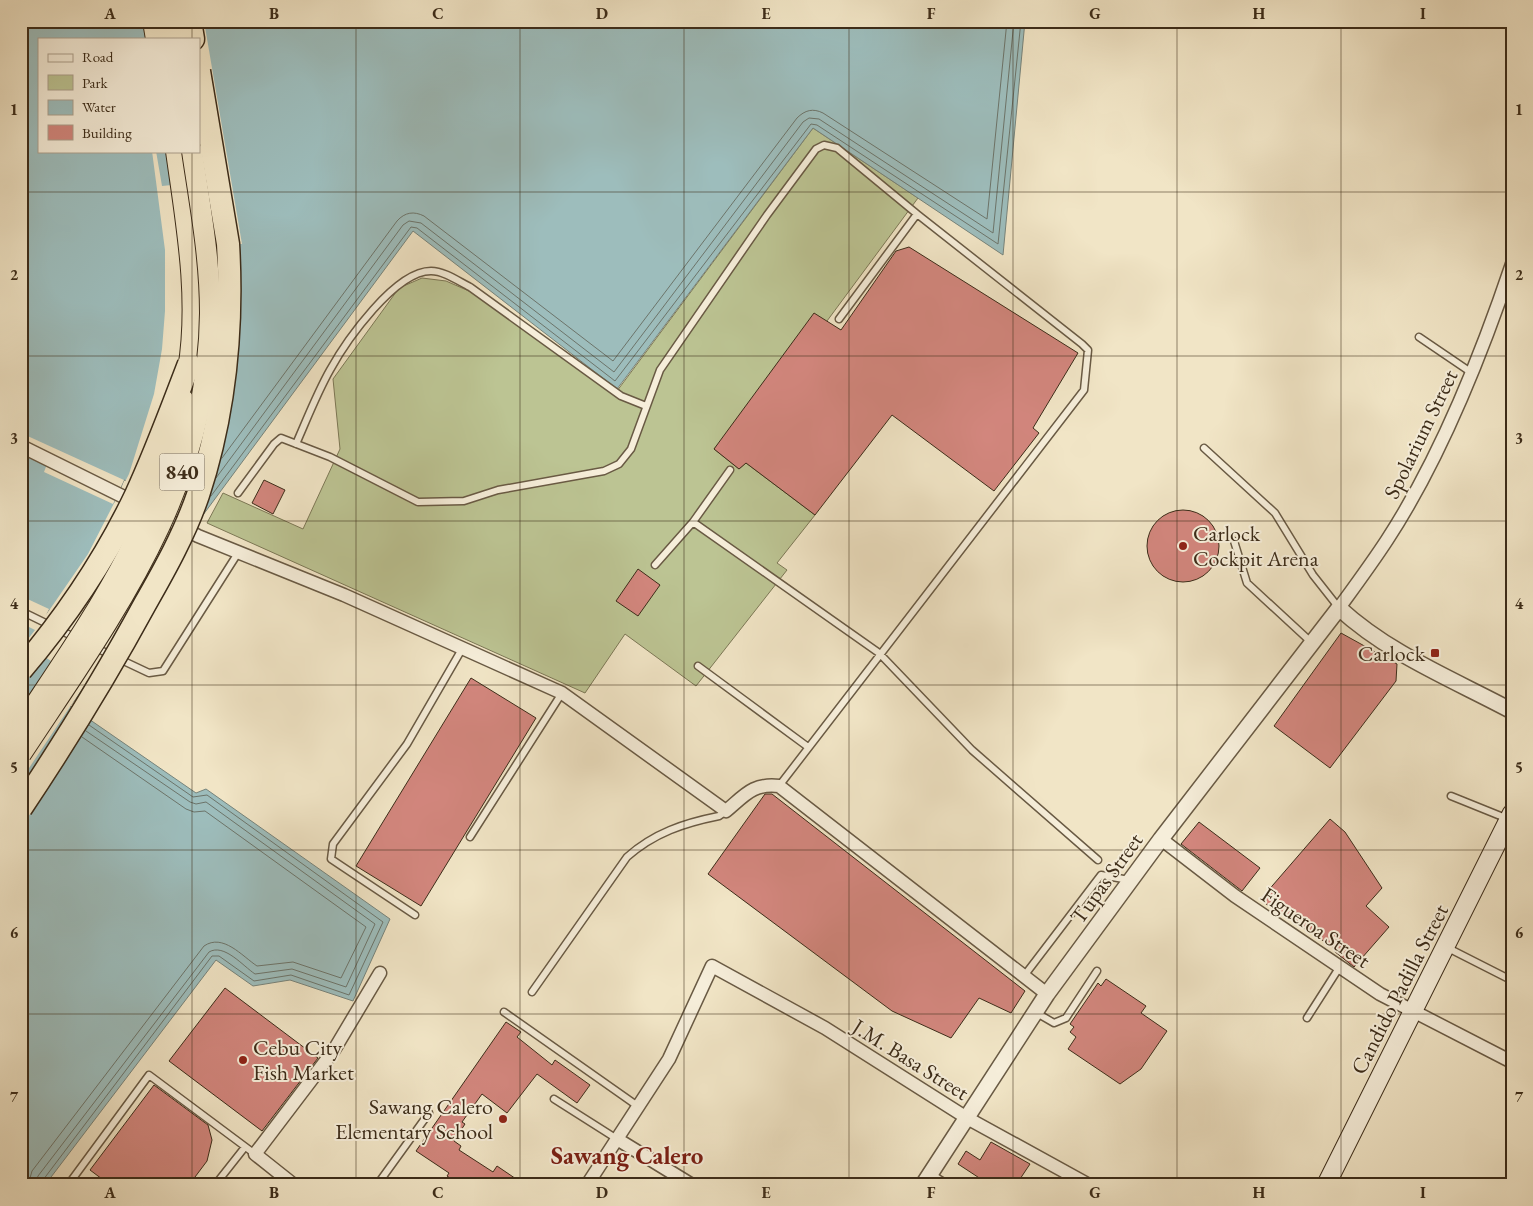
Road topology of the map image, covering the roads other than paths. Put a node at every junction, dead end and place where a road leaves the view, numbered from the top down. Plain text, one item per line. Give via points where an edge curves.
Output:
1 (153, 21) edge
2 (170, 21) edge
3 (190, 21) edge
4 (156, 38) edge
5 (173, 38) edge
6 (193, 38) edge
7 (200, 77) edge
8 (176, 152) edge
9 (192, 152) edge
10 (917, 214) junction
11 (1512, 264) edge
12 (840, 318) dead end
13 (1419, 337) dead end
14 (189, 364) junction
15 (1472, 373) junction
16 (646, 406) junction
17 (296, 444) junction
18 (21, 446) edge
19 (1204, 448) dead end
20 (730, 470) dead end
21 (238, 493) dead end
22 (693, 522) junction
23 (1234, 541) dead end
24 (238, 553) junction
25 (655, 565) dead end
26 (1339, 608) junction
27 (21, 611) edge
28 (1313, 644) junction
29 (462, 649) junction
30 (879, 653) junction
31 (698, 666) dead end
32 (21, 670) edge
33 (562, 694) junction
34 (1512, 710) edge
35 (21, 726) edge
36 (808, 747) junction
37 (21, 754) edge
38 (779, 786) junction
39 (1451, 796) dead end
40 (21, 808) edge
41 (726, 811) junction
42 (1510, 816) edge
43 (470, 836) dead end
44 (1161, 839) junction
45 (1098, 860) dead end
46 (1130, 881) junction
47 (415, 915) dead end
48 (1445, 946) junction
49 (1339, 968) junction
50 (1097, 971) dead end
51 (380, 973) dead end
52 (1024, 976) junction
53 (1512, 978) edge
54 (532, 992) dead end
55 (1047, 994) junction
56 (504, 1012) dead end
57 (1034, 1012) junction
58 (1412, 1012) junction
59 (1307, 1018) dead end
60 (1512, 1062) edge
61 (554, 1099) dead end
62 (638, 1107) junction
63 (429, 1113) dead end
64 (967, 1118) junction
65 (617, 1139) junction
66 (250, 1150) junction
67 (927, 1179) edge
68 (68, 1185) edge
69 (215, 1185) edge
70 (294, 1185) edge
71 (376, 1185) edge
72 (587, 1185) edge
73 (692, 1185) edge
74 (949, 1185) edge
75 (1089, 1185) edge
76 (1326, 1185) edge

1 - 4 highway
2 - 5 highway
3 - 6 highway
7 - 40 highway, bridge via 230,272 229,344 214,436 197,497 166,567 89,703
8 - 14 highway, 840 via 189,247 193,314
9 - 37 highway, 840, bridge via 206,246 210,313 205,372 194,434 172,500 144,563
10 - 12 lane
10 - 16 lane via 837,148 824,145 816,148 678,341 660,370
10 - 30 lane via 1082,344 1088,350 1087,370 1084,390
11 - 15 street, Spolarium Street
13 - 15 lane
14 - 32 highway, bridge via 148,469 113,539 77,597
14 - 35 highway, 840, bridge via 177,427 161,483 134,545 91,620
15 - 26 street, Spolarium Street via 1404,512
16 - 17 lane via 631,449 619,464 604,471 498,490 464,501 418,502 330,457
16 - 17 lane via 622,396 470,287 432,270 415,273 395,286 367,317 330,370
17 - 21 lane via 281,438
18 - 24 street
19 - 26 lane via 1275,513 1313,575
20 - 22 lane
22 - 25 lane
22 - 30 lane
23 - 28 lane via 1247,583
24 - 27 lane via 163,671 149,673
24 - 29 street via 344,595
26 - 28 street, Tupas Street
26 - 34 street via 1361,628 1410,659
28 - 44 street, Tupas Street
29 - 33 street
29 - 47 lane via 407,744 333,844 331,859
30 - 36 lane
30 - 45 lane via 972,750
31 - 36 lane
33 - 41 street
33 - 43 lane
36 - 38 lane
38 - 41 street via 765,784 754,788
38 - 52 street
39 - 42 lane
41 - 54 lane via 719,816 668,829 627,857
42 - 48 main road, Candido Padilla Street
44 - 46 street, Tupas Street
44 - 49 street, Figueroa Street via 1235,896
46 - 52 lane via 1101,875
46 - 55 street, Tupas Street
48 - 53 lane
48 - 58 main road, Candido Padilla Street
49 - 58 street, Figueroa Street
49 - 59 lane
50 - 57 lane via 1066,1018 1054,1023
51 - 66 street via 334,1050
52 - 55 street
55 - 57 street, Tupas Street
56 - 62 lane
57 - 64 street, Tupas Street
58 - 60 street, Figueroa Street
58 - 76 main road, Candido Padilla Street
61 - 65 lane
62 - 64 street, J.M. Basa Street via 669,1059 712,966 825,1028
62 - 65 street
63 - 71 lane
64 - 67 street, Tupas Street
64 - 75 street, J.M. Basa Street
65 - 72 street
65 - 73 street
66 - 68 lane via 149,1075
66 - 69 lane
66 - 70 street
67 - 74 lane

